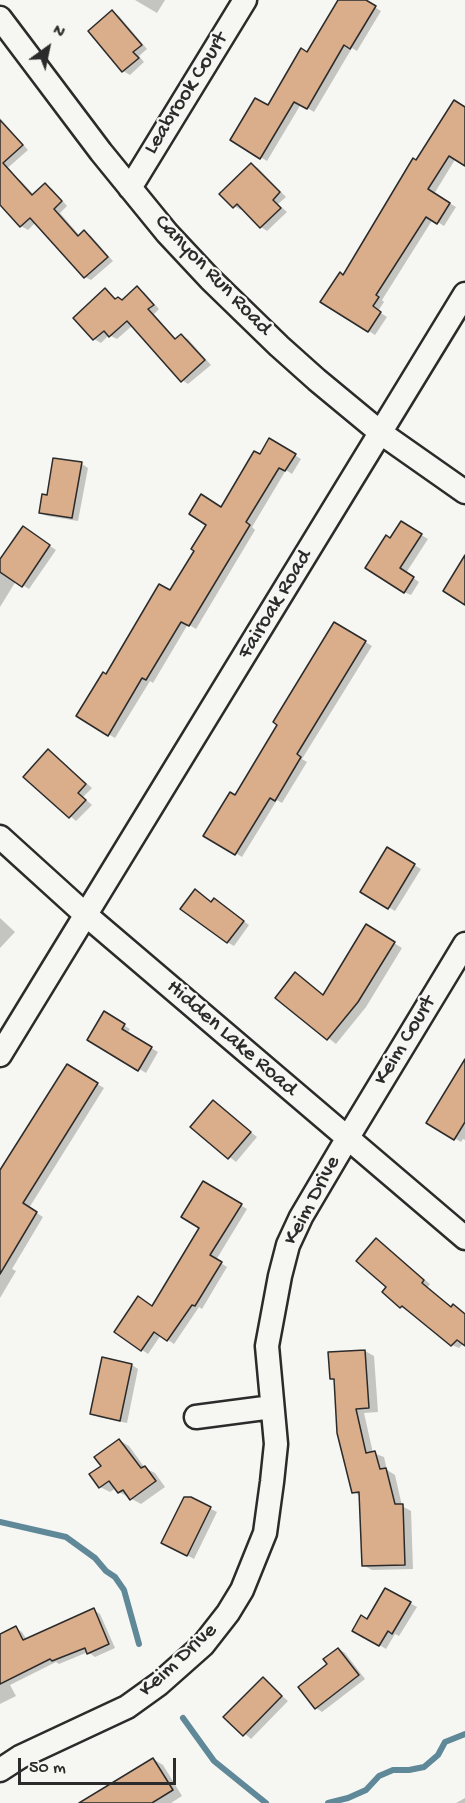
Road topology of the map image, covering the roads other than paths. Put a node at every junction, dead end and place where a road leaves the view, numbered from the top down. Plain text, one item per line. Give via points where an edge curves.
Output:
1 (245, 0) edge
2 (0, 18) edge
3 (130, 188) junction
4 (465, 294) edge
5 (381, 433) junction
6 (465, 492) edge
7 (0, 837) edge
8 (86, 915) junction
9 (465, 944) edge
10 (0, 1055) edge
11 (347, 1138) junction
12 (465, 1238) edge
13 (272, 1407) junction
14 (196, 1417) dead end
15 (0, 1770) edge

1 - 3 street, Leabrook Court
2 - 3 street, Canyon Run Road
3 - 5 street, Canyon Run Road via 217,286 279,346
4 - 5 street, Fairoak Road
5 - 6 street, Canyon Run Road
5 - 8 street, Fairoak Road
7 - 8 street, Hidden Lake Road
8 - 10 street, Fairoak Road
8 - 11 street, Hidden Lake Road
9 - 11 street, Keim Court
11 - 12 street, Hidden Lake Road
11 - 13 street, Keim Drive via 288,1245 267,1346
13 - 14 street
13 - 15 street, Keim Drive via 276,1444 265,1533 248,1578 228,1613 203,1645 128,1707

